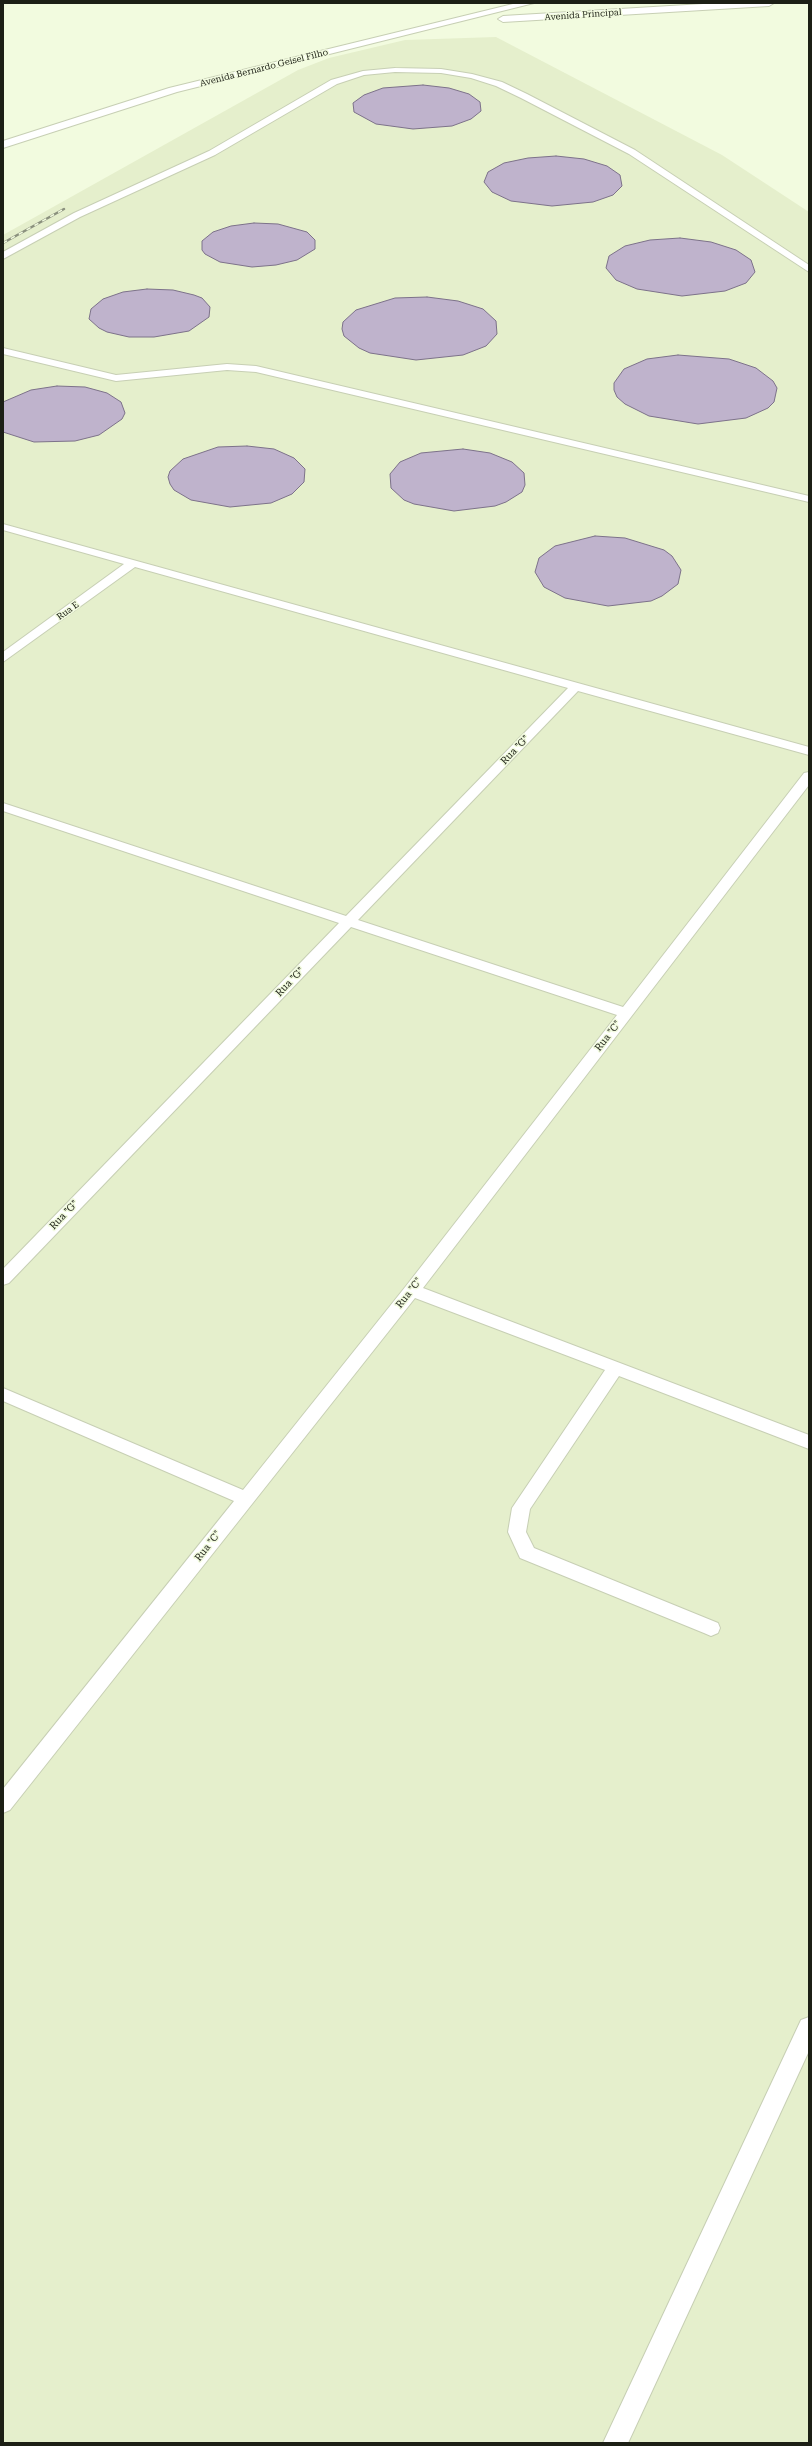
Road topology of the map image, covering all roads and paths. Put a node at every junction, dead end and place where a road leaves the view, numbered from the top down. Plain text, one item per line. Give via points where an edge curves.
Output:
1 (529, 3) edge
2 (769, 3) edge
3 (468, 18) junction
4 (3, 145) edge
5 (3, 256) edge
6 (809, 268) edge
7 (3, 351) edge
8 (809, 499) edge
9 (3, 527) edge
10 (133, 563) junction
11 (3, 658) edge
12 (576, 686) junction
13 (809, 751) edge
14 (809, 776) edge
15 (3, 807) edge
16 (349, 921) junction
17 (626, 1013) junction
18 (3, 1279) edge
19 (412, 1290) junction
20 (616, 1367) junction
21 (3, 1394) edge
22 (809, 1442) edge
23 (246, 1499) junction
24 (711, 1628) dead end
25 (3, 1804) edge
26 (809, 2027) edge
27 (616, 2443) edge

1 - 3 street, Avenida Bernardo Geisel Filho
2 - 3 street, Avenida Principal via 513,19
3 - 4 street, Avenida Bernardo Geisel Filho via 173,90
5 - 6 lane via 77,215 212,153 334,82 363,73 395,70 441,71 499,84 632,152
7 - 8 lane via 116,378 227,367 256,368
9 - 10 lane
10 - 11 lane, Rua E
10 - 12 lane
12 - 13 lane
12 - 16 lane, Rua "G"
14 - 17 lane, Rua "C"
15 - 16 lane
16 - 17 lane
16 - 18 lane, Rua "G"
17 - 19 lane, Rua "C"
19 - 20 lane
19 - 23 lane, Rua "C"
20 - 22 lane
20 - 24 lane via 521,1508 517,1532 528,1553
21 - 23 lane
23 - 25 lane, Rua "C"
26 - 27 lane

